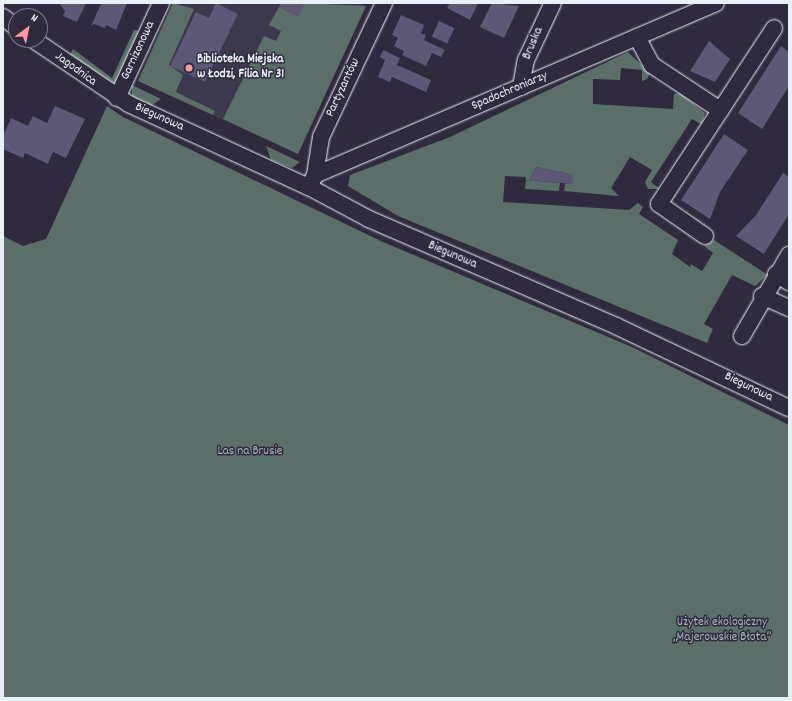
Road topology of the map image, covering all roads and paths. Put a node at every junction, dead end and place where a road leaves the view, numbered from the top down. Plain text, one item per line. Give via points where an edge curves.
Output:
1 (161, 3) edge
2 (384, 3) edge
3 (553, 3) edge
4 (716, 3) edge
5 (774, 28) dead end
6 (637, 37) junction
7 (45, 48) edge
8 (521, 87) junction
9 (117, 98) junction
10 (720, 110) junction
11 (312, 181) junction
12 (705, 236) dead end
13 (789, 255) edge
14 (783, 278) edge
15 (762, 296) junction
16 (789, 308) edge
17 (742, 336) dead end
18 (789, 408) edge

1 - 9 street, Garnizonowa
2 - 11 street, Partyzantów via 321,137
3 - 8 street, Bruska via 526,60
4 - 6 street, Spadochroniarzy
5 - 10 street
6 - 8 street, Spadochroniarzy
6 - 10 street via 652,65
7 - 9 street, Jagodnica
8 - 11 street, Spadochroniarzy
9 - 11 street, Biegunowa
10 - 12 street via 659,204
11 - 18 street, Biegunowa via 369,220 616,326
13 - 14 street
14 - 15 street
15 - 16 street
15 - 17 street

